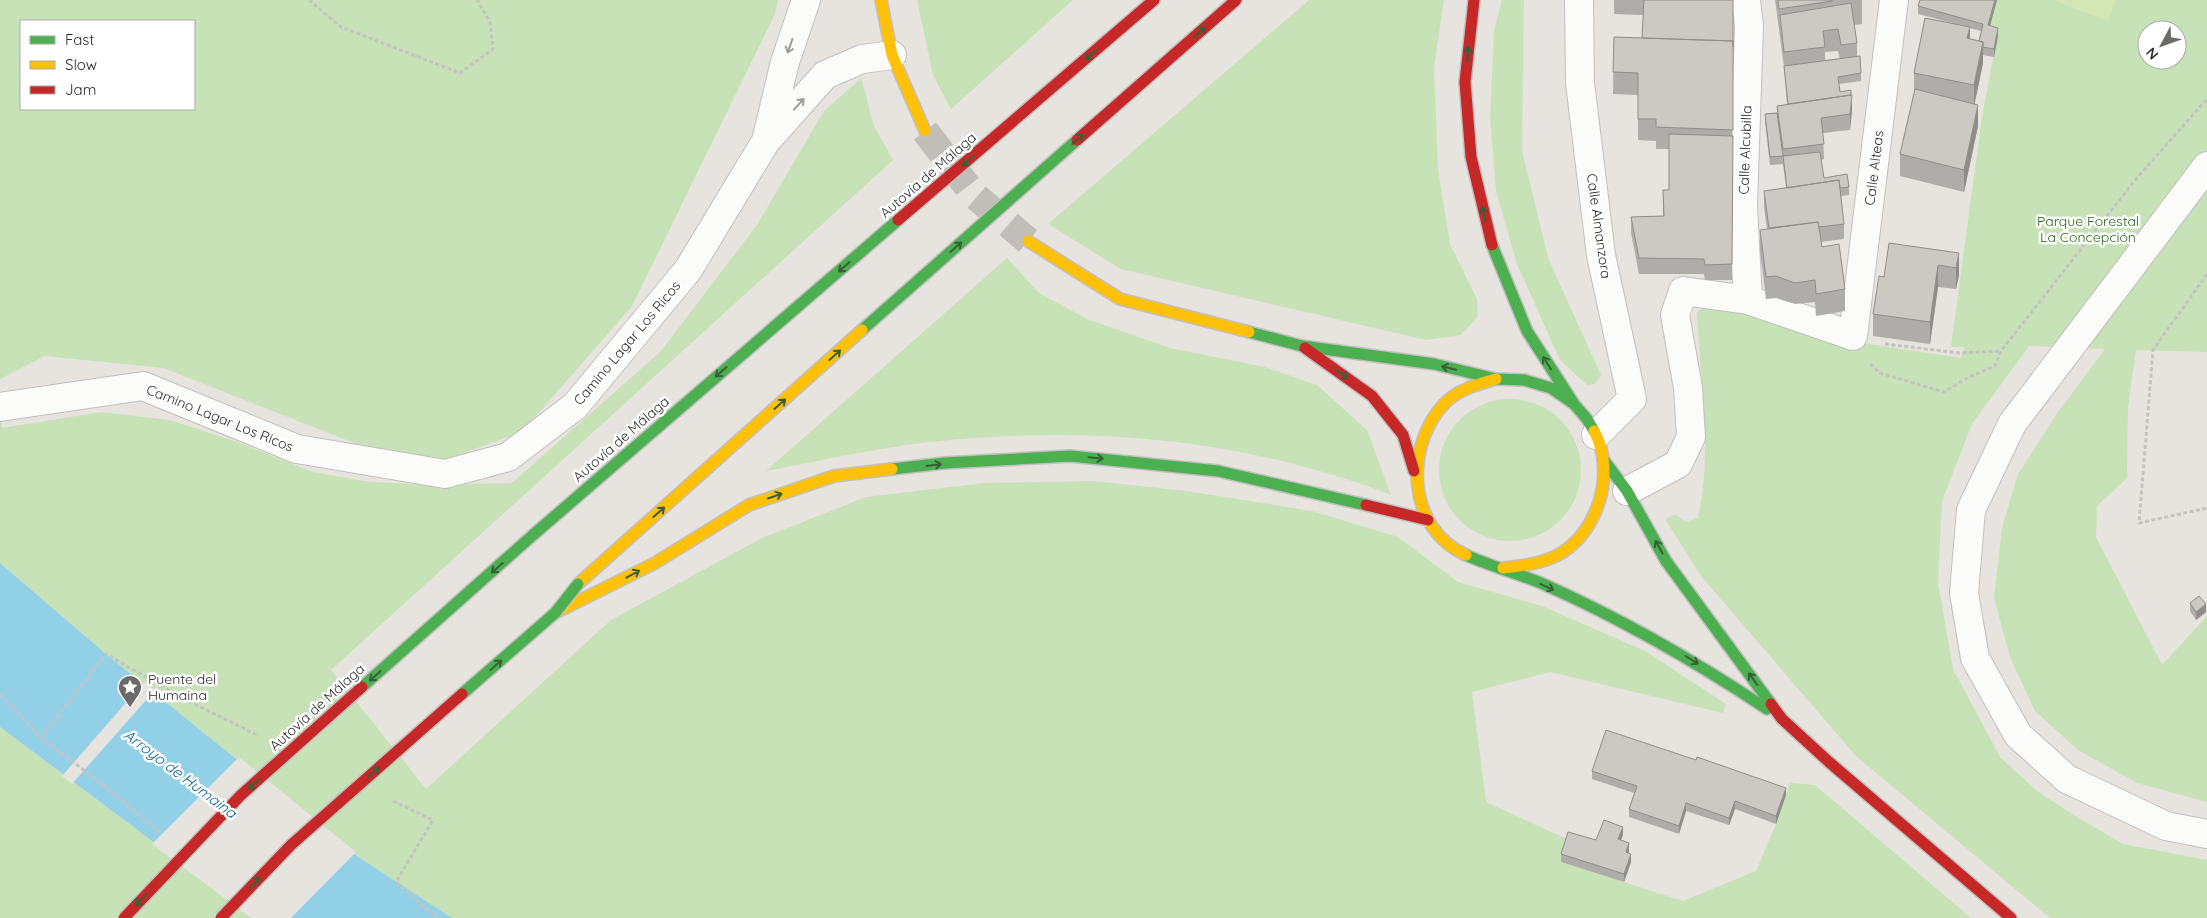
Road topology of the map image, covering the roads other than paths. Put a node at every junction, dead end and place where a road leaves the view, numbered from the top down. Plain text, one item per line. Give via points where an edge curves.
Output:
1 (806, 0) edge
2 (881, 0) edge
3 (1137, 0) edge
4 (1154, 0) edge
5 (1236, 0) edge
6 (1474, 0) edge
7 (1578, 0) edge
8 (1746, 0) edge
9 (1894, 0) edge
10 (1109, 39) junction
11 (892, 55) junction
12 (925, 131) tunnel mouth
13 (766, 141) junction
14 (2207, 166) edge
15 (1028, 241) tunnel mouth
16 (1748, 300) junction
17 (1302, 346) junction
18 (1496, 379) junction
19 (1574, 404) junction
20 (0, 407) edge
21 (1600, 447) junction
22 (1415, 475) junction
23 (1627, 491) junction
24 (1428, 520) junction
25 (1502, 568) junction
26 (555, 614) junction
27 (1782, 719) junction
28 (2207, 834) edge
29 (124, 918) edge
30 (221, 918) edge
31 (2011, 918) edge

1 -> 13 street, Camino Lagar Los Ricos via 785,62
2 - 11 main road
3 - 10 main road
4 - 10 main road, Autovía de Málaga
26 -> 5 main road, bridge via 578,584
19 -> 6 main road via 1527,331 1490,241 1471,157 1466,82
7 - 21 street, Calle Almanzora via 1580,83 1601,255 1632,399
8 - 16 street, Calle Alcubilla via 1749,26 1744,206
9 - 16 street, Calle Alteas via 1853,336
10 -> 29 main road, Autovía de Málaga, bridge via 533,535 240,795
11 - 12 main road
13 -> 11 street via 825,75 862,59
13 - 20 street, Camino Lagar Los Ricos via 688,270 575,406 508,456 444,474 296,449 143,386
14 - 28 street via 2012,424 1971,510 1964,593 1975,658 2018,735 2067,778 2166,826
15 - 17 main road via 1120,299
16 - 23 street via 1683,291 1675,315 1688,388 1691,437 1678,464
18 -> 17 main road via 1434,364
17 -> 22 main road via 1372,396 1403,435
18 - 19 main road via 1524,380 1551,388
18 - 22 main road via 1470,387 1446,402 1429,423 1418,448
19 - 21 main road via 1586,418
21 - 23 main road
21 - 25 main road via 1603,487 1595,514 1579,538 1557,555 1540,562
22 - 24 main road via 1418,498
27 -> 23 main road via 1666,561
24 - 25 main road via 1447,544 1473,560
26 -> 24 main road via 655,563 749,505 834,476 945,464 1070,456 1218,471
25 -> 27 main road via 1601,611 1688,658
30 -> 26 main road, bridge via 291,845
27 - 31 main road

